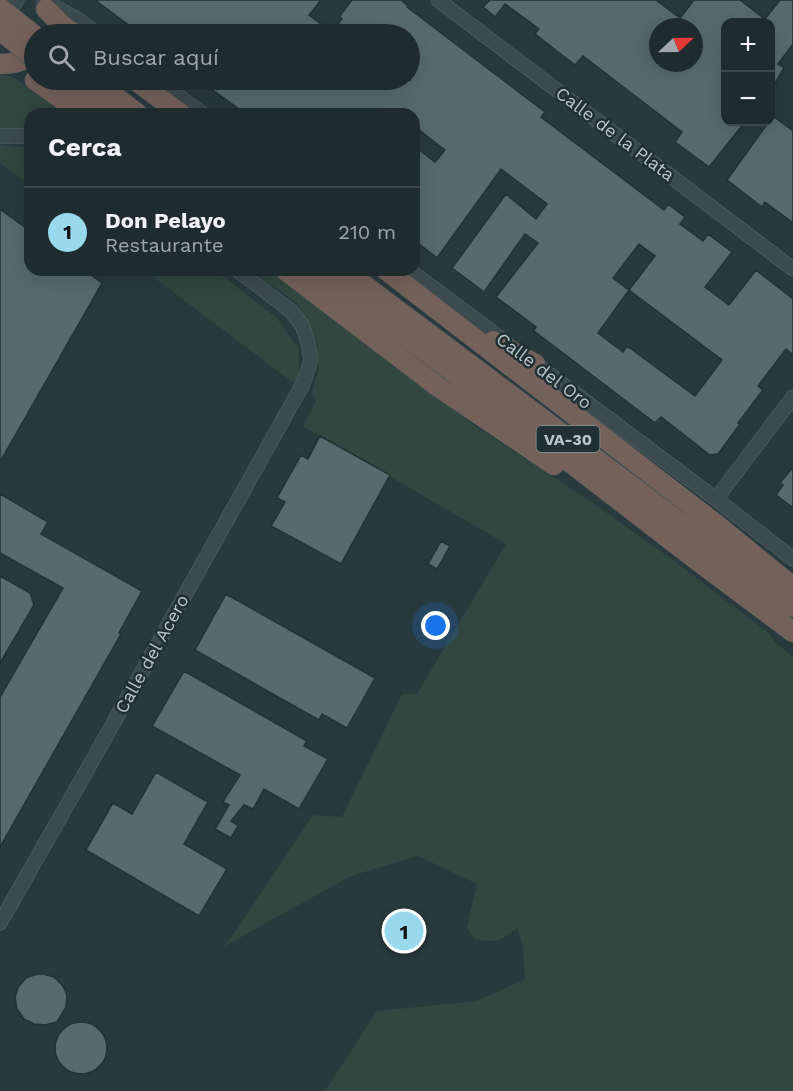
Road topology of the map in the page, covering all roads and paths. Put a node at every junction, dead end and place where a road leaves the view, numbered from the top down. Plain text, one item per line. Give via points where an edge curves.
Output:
1 (17, 0) edge
2 (438, 0) edge
3 (48, 2) edge
4 (0, 8) edge
5 (47, 24) edge
6 (62, 24) edge
7 (0, 25) edge
8 (24, 27) edge
9 (0, 30) edge
10 (24, 50) edge
11 (24, 59) edge
12 (5, 64) edge
13 (24, 74) edge
14 (50, 90) edge
15 (77, 90) edge
16 (106, 90) edge
17 (149, 90) edge
18 (171, 90) edge
19 (75, 108) edge
20 (101, 108) edge
21 (130, 108) edge
22 (173, 108) edge
23 (195, 108) edge
24 (0, 136) edge
25 (24, 136) edge
26 (793, 269) edge
27 (245, 276) edge
28 (293, 276) edge
29 (324, 276) edge
30 (352, 276) edge
31 (394, 276) edge
32 (395, 276) edge
33 (417, 276) edge
34 (535, 364) junction
35 (793, 397) edge
36 (736, 471) junction
37 (694, 483) junction
38 (716, 499) junction
39 (738, 516) junction
40 (694, 558) junction
41 (793, 559) edge
42 (793, 587) edge
43 (793, 607) edge
44 (793, 632) edge
45 (4, 907) edge
46 (0, 923) edge

1 - 7 street
2 - 26 street, Calle de la Plata
3 - 5 highway
3 - 6 highway
4 - 8 highway, bridge
9 - 10 highway, bridge
11 - 12 highway
12 - 13 highway
14 - 19 highway
15 - 20 highway
16 - 21 highway
17 - 22 highway
18 - 23 street
24 - 25 street
27 - 45 street, Calle del Acero via 291,311 302,325 311,360 303,384
28 - 40 highway via 437,386
29 - 40 highway, VA-30
30 - 43 highway, VA-30
31 - 42 highway
32 - 34 highway via 461,322
33 - 34 street, Calle del Oro
34 - 37 street, Calle del Oro
35 - 36 street
36 - 37 street via 722,481
36 - 38 street
36 - 39 street via 731,491
37 - 38 street, Calle del Oro
38 - 39 street, Calle del Oro
39 - 41 street, Calle del Oro
40 - 44 highway, VA-30
45 - 46 street, Calle del Acero

